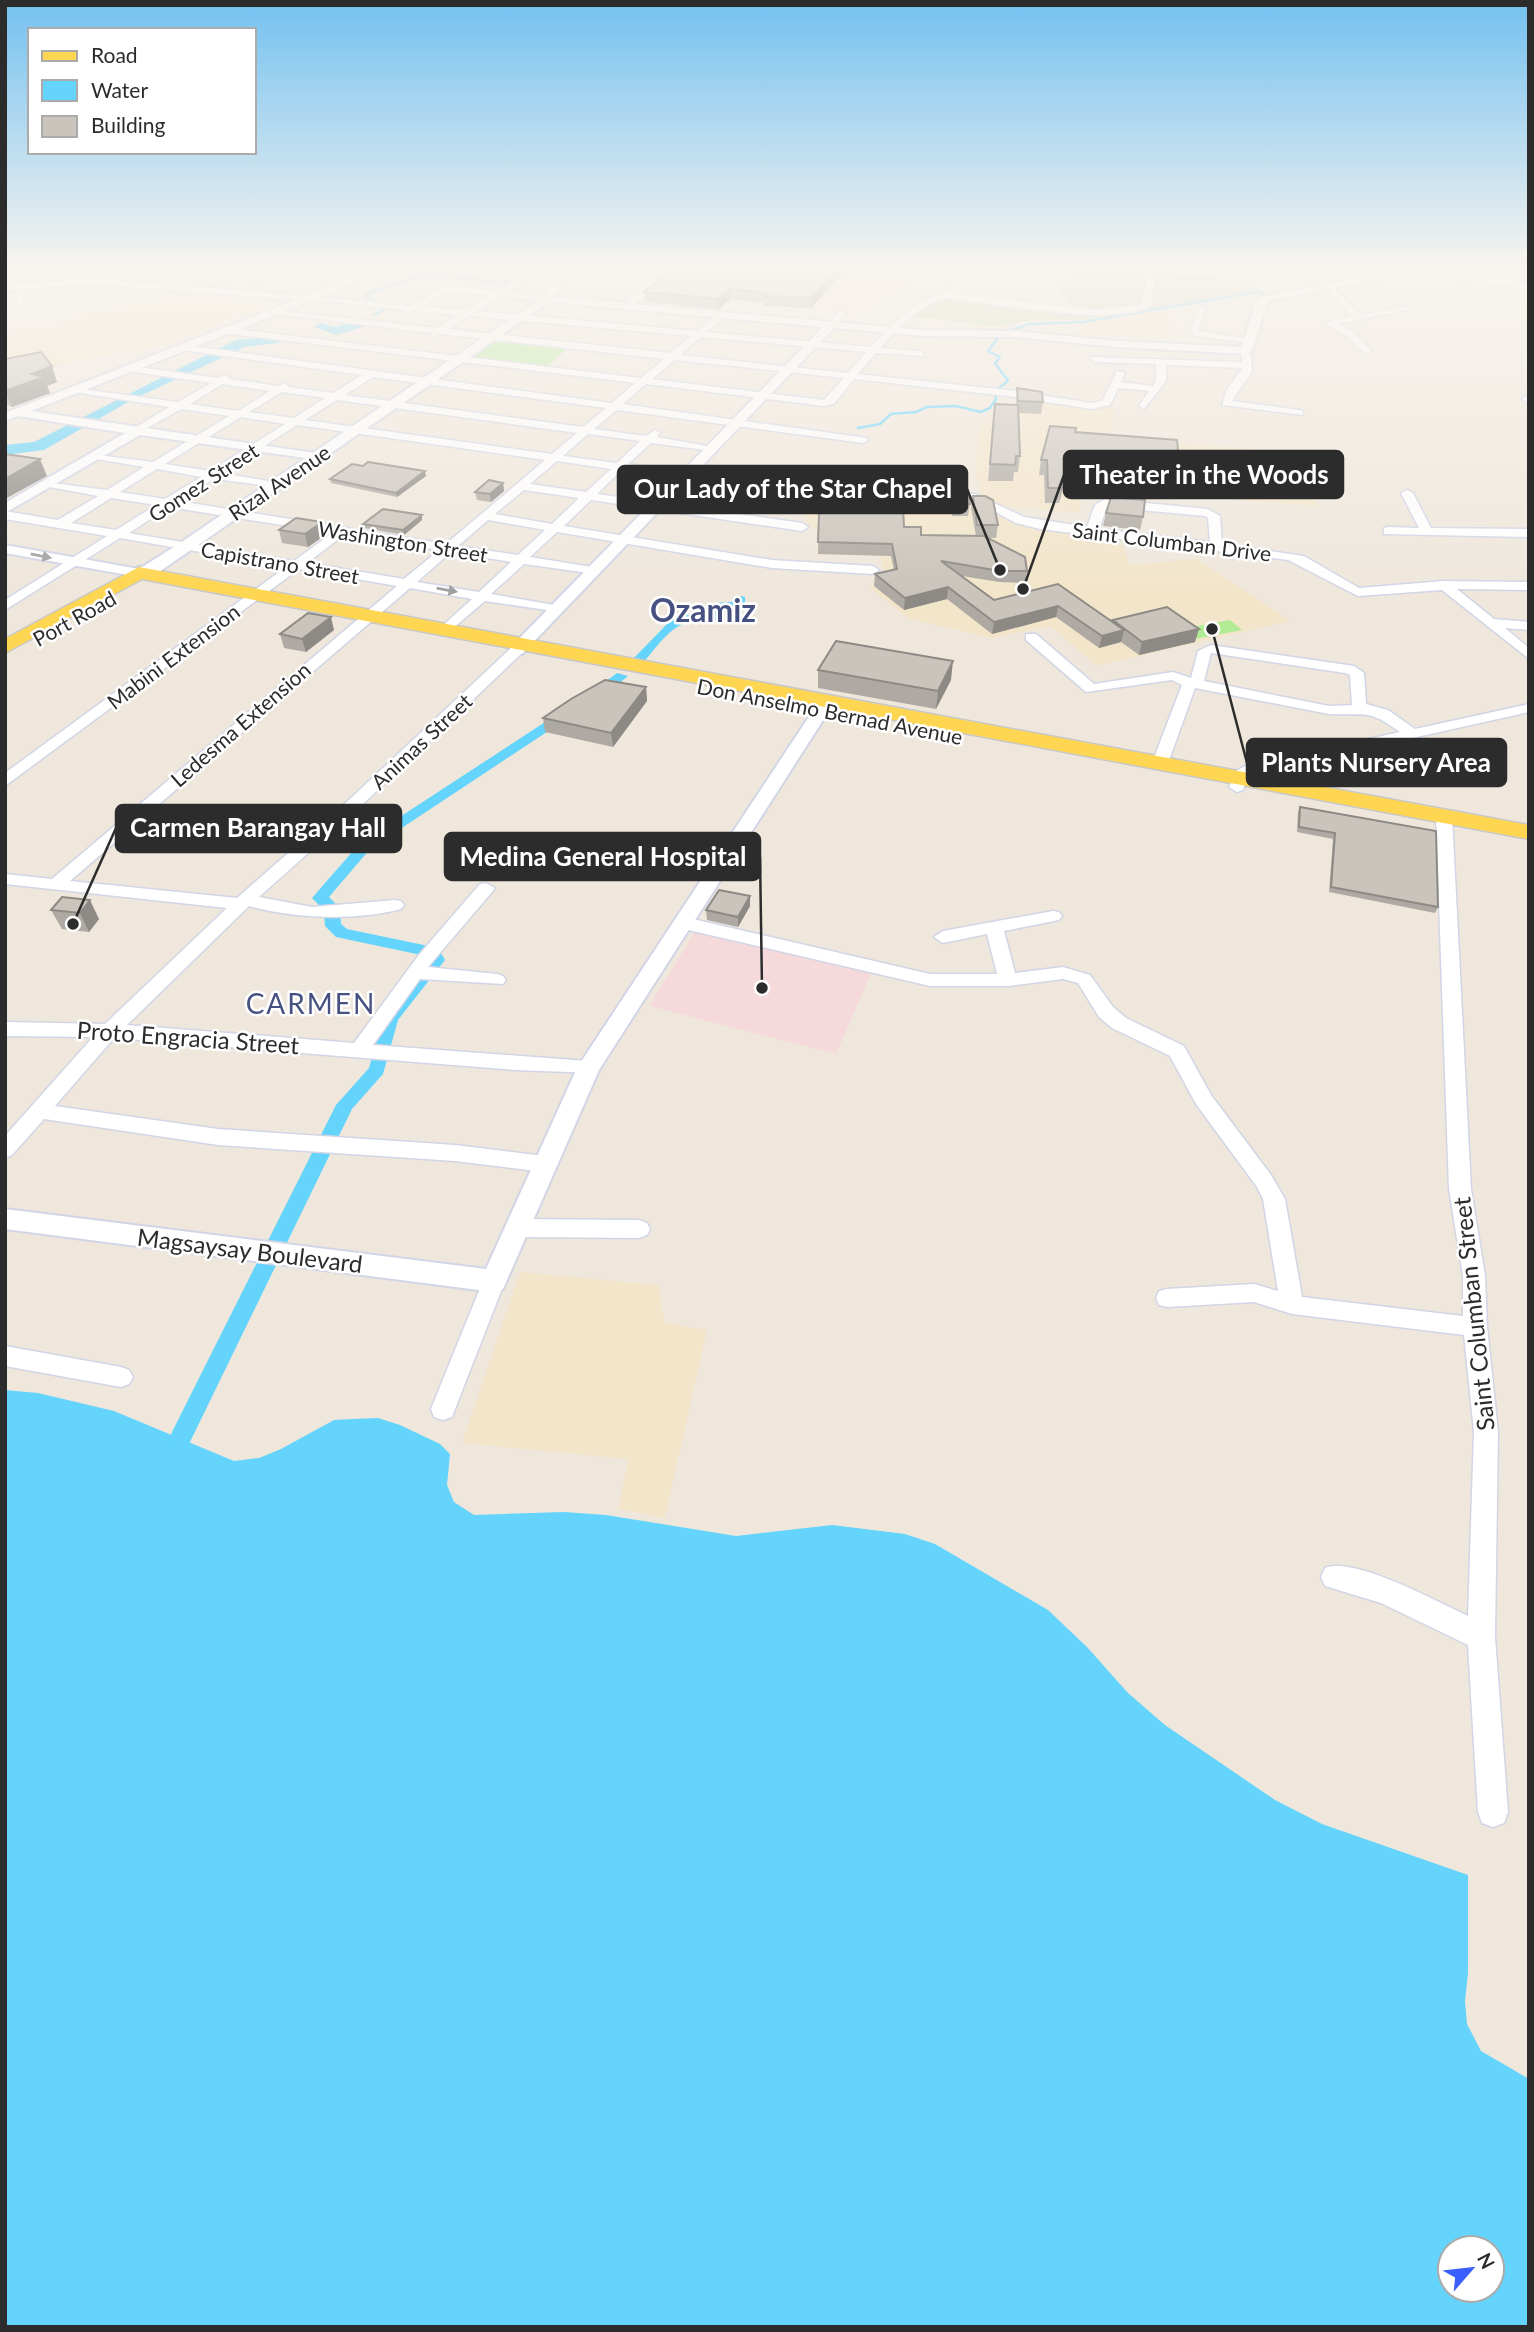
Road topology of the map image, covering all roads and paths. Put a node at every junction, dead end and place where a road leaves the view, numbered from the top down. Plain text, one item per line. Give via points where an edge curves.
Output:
1 (115, 375) edge
2 (175, 375) edge
3 (232, 375) edge
4 (304, 375) edge
5 (370, 375) edge
6 (377, 375) edge
7 (435, 375) edge
8 (537, 375) edge
9 (587, 375) edge
10 (649, 375) edge
11 (784, 375) edge
12 (841, 375) edge
13 (1119, 375) edge
14 (1162, 375) edge
15 (1245, 375) edge
16 (852, 376) junction
17 (534, 377) dead end
18 (222, 381) junction
19 (426, 381) junction
20 (641, 382) junction
21 (1115, 384) junction
22 (524, 385) dead end
23 (281, 389) junction
24 (1155, 389) junction
25 (72, 391) junction
26 (514, 393) junction
27 (764, 396) junction
28 (334, 397) junction
29 (694, 398) junction
30 (503, 401) dead end
31 (392, 405) junction
32 (614, 405) junction
33 (179, 406) junction
34 (1144, 406) dead end
35 (493, 409) dead end
36 (9, 413) edge
37 (1299, 413) dead end
38 (239, 415) junction
39 (482, 417) junction
40 (293, 422) junction
41 (739, 422) junction
42 (471, 426) dead end
43 (584, 430) junction
44 (138, 431) junction
45 (354, 431) junction
46 (460, 435) dead end
47 (648, 439) junction
48 (198, 440) junction
49 (863, 440) dead end
50 (450, 443) junction
51 (255, 448) junction
52 (713, 448) junction
53 (94, 456) junction
54 (315, 457) junction
55 (554, 458) junction
56 (156, 466) junction
57 (618, 467) junction
58 (214, 475) junction
59 (686, 476) junction
60 (48, 484) junction
61 (275, 485) junction
62 (521, 486) junction
63 (1407, 493) dead end
64 (110, 494) junction
65 (587, 496) junction
66 (170, 504) junction
67 (658, 506) junction
68 (5, 509) edge
69 (232, 514) junction
70 (5, 515) edge
71 (485, 516) junction
72 (60, 524) junction
73 (802, 527) dead end
74 (554, 528) junction
75 (342, 531) junction
76 (1092, 531) junction
77 (1388, 531) dead end
78 (1427, 531) junction
79 (1529, 533) edge
80 (121, 534) junction
81 (625, 539) junction
82 (186, 546) junction
83 (1216, 546) junction
84 (447, 548) junction
85 (8, 552) edge
86 (520, 559) junction
87 (77, 563) junction
88 (296, 565) junction
89 (873, 570) dead end
90 (592, 571) junction
91 (140, 574) junction
92 (404, 583) junction
93 (1444, 585) junction
94 (1529, 586) edge
95 (481, 596) junction
96 (252, 597) junction
97 (5, 606) edge
98 (555, 609) junction
99 (363, 618) junction
100 (1491, 623) junction
101 (1529, 626) edge
102 (444, 631) junction
103 (1031, 637) dead end
104 (5, 647) edge
105 (519, 648) junction
106 (1529, 655) edge
107 (5, 656) edge
108 (1193, 684) junction
109 (824, 707) junction
110 (1359, 707) junction
111 (1529, 708) edge
112 (1410, 732) junction
113 (1014, 741) junction
114 (1160, 763) junction
115 (5, 781) edge
116 (1238, 782) junction
117 (1444, 821) junction
118 (1529, 832) edge
119 (1529, 842) edge
120 (5, 879) edge
121 (57, 883) junction
122 (486, 888) dead end
123 (244, 901) junction
124 (395, 905) dead end
125 (1053, 916) dead end
126 (684, 923) junction
127 (994, 927) junction
128 (943, 937) dead end
129 (418, 968) junction
130 (497, 980) dead end
131 (1008, 980) junction
132 (112, 1028) junction
133 (5, 1029) edge
134 (365, 1050) junction
135 (588, 1068) junction
136 (38, 1111) junction
137 (5, 1150) edge
138 (544, 1164) junction
139 (5, 1219) edge
140 (516, 1228) junction
141 (639, 1228) dead end
142 (495, 1281) junction
143 (1167, 1298) dead end
144 (1293, 1305) junction
145 (1475, 1326) junction
146 (5, 1356) edge
147 (121, 1377) dead end
148 (443, 1409) dead end
149 (1334, 1577) dead end
150 (1481, 1637) junction
151 (1493, 1812) dead end

1 - 25 street
2 - 18 street
3 - 18 street
4 - 23 street
5 - 28 street, Gomez Street
6 - 19 street
7 - 19 main road, Rizal Avenue
8 - 17 street
9 - 20 street
10 - 20 street, Ledesma Extension
11 - 27 street, Animas Street
12 - 16 street
13 - 21 street
14 - 24 street
15 - 37 street via 1226,403
16 - 21 street via 1100,406
16 - 27 street via 827,403
18 - 23 street
18 - 33 street
19 - 26 street
19 - 31 main road, Rizal Avenue
20 - 29 street
20 - 32 street, Ledesma Extension
21 - 24 street
22 - 26 street
23 - 28 street
23 - 38 street
24 - 34 street
25 - 33 street, Saint Columban Drive
25 - 36 street
26 - 30 street
26 - 32 street
27 - 29 street
27 - 41 street, Animas Street
28 - 31 street
28 - 40 street, Gomez Street
29 - 32 street
29 - 41 street
29 - 47 street
31 - 39 street
31 - 45 main road, Rizal Avenue
32 - 43 street, Ledesma Extension
33 - 38 street, Saint Columban Drive
33 - 44 street
35 - 39 street
36 - 44 street
38 - 40 street, Saint Columban Drive
38 - 48 street
39 - 42 street
39 - 43 street
40 - 45 street, Saint Columban Drive
40 - 51 street, Gomez Street
41 - 49 street
41 - 52 street, Animas Street
43 - 47 street
43 - 55 street, Ledesma Extension
44 - 48 street
44 - 53 street
45 - 50 street, Saint Columban Drive
45 - 54 main road, Rizal Avenue
46 - 50 street
47 - 52 street
47 - 57 street
48 - 51 street
48 - 56 street
50 - 55 street, Saint Columban Drive
51 - 54 street
51 - 58 street, Gomez Street
52 - 59 street, Animas Street
53 - 56 street
53 - 60 street
54 - 61 main road, Rizal Avenue
55 - 57 street, Saint Columban Drive
55 - 62 street, Ledesma Extension
56 - 58 street
56 - 64 street
57 - 59 street, Saint Columban Drive
57 - 65 street
58 - 61 street
58 - 66 street, Gomez Street
59 - 67 street, Animas Street
59 - 76 street, Saint Columban Drive via 799,491 975,497 1029,523
60 - 64 street, Washington Street
60 - 68 street
61 - 69 main road, Rizal Avenue
62 - 65 street
62 - 71 street, Ledesma Extension
63 - 78 street
64 - 66 street, Washington Street
64 - 72 street
65 - 67 street
65 - 74 street
66 - 69 street, Washington Street
66 - 80 street, Gomez Street
67 - 73 street
67 - 81 street, Animas Street
69 - 75 street, Washington Street
69 - 82 main road, Rizal Avenue
70 - 72 street, Capistrano Street
71 - 74 street
71 - 84 street, Ledesma Extension
72 - 80 street, Capistrano Street
74 - 81 street
74 - 86 street
75 - 84 street, Washington Street
75 - 88 street, Mabini Extension
76 - 83 street, Saint Columban Drive
76 - 83 street via 1105,503 1208,513 1214,516
77 - 78 street
78 - 79 street
80 - 82 street, Capistrano Street
80 - 87 street, Gomez Street
81 - 89 street via 772,564
81 - 90 street, Animas Street
82 - 88 street, Capistrano Street
82 - 91 main road, Rizal Avenue
83 - 93 street, Saint Columban Drive via 1298,558 1358,592
84 - 86 street, Washington Street
84 - 92 street, Ledesma Extension
85 -> 87 street
86 - 90 street, Washington Street
86 - 95 street
87 - 91 street
87 - 97 street, Gomez Street
88 - 92 street, Capistrano Street
88 - 96 street, Mabini Extension
90 - 98 street, Animas Street
91 - 96 main road, Don Anselmo Bernad Avenue
91 - 104 main road, Port Road
91 - 107 main road, Port Road
92 -> 95 street, Capistrano Street
92 - 99 street, Ledesma Extension
93 - 94 street, Saint Columban Drive
93 - 100 street
95 - 98 street, Capistrano Street
95 - 102 street
96 - 99 main road, Don Anselmo Bernad Avenue
96 - 115 street, Mabini Extension
98 - 105 street, Animas Street
99 - 102 main road, Don Anselmo Bernad Avenue
99 - 105 main road, Don Anselmo Bernad Avenue
99 - 121 street, Ledesma Extension
100 - 101 street
100 - 106 street
102 - 105 main road, Don Anselmo Bernad Avenue
103 - 108 street via 1091,689 1172,676
105 - 109 main road, Don Anselmo Bernad Avenue
105 - 123 street, Animas Street
108 - 110 street via 1329,710
108 - 110 street via 1205,651 1215,649 1355,671
108 - 114 street
109 - 113 main road, Don Anselmo Bernad Avenue
109 - 126 street
110 - 112 street via 1383,713
111 - 112 street
112 - 116 street via 1250,769
113 - 114 main road, Don Anselmo Bernad Avenue
113 - 116 main road, Don Anselmo Bernad Avenue
114 - 116 main road, Don Anselmo Bernad Avenue
116 - 117 main road, Don Anselmo Bernad Avenue
117 - 118 main road, Don Anselmo Bernad Avenue
117 - 119 main road, Don Anselmo Bernad Avenue
117 - 145 street, Saint Columban Street via 1461,1189 1474,1276
120 - 121 street
121 - 123 street
122 - 129 street
123 - 124 street via 329,911
123 - 132 street, Animas Street
125 - 127 street
126 - 131 street via 930,980
126 - 135 street
127 - 128 street
127 - 131 street
129 - 130 street
129 - 134 street
131 - 144 street via 1077,975 1119,1023 1177,1051 1202,1099 1273,1199
132 - 133 street, Proto Engracia Street
132 - 134 street, Proto Engracia Street
132 - 136 street, Animas Street
134 - 135 street, Proto Engracia Street
135 - 138 street
136 - 137 street, Animas Street
136 - 138 street via 218,1137 455,1153
138 - 140 street
139 - 142 street, Magsaysay Boulevard
140 - 141 street
140 - 142 street
142 - 148 street
143 - 144 street via 1254,1293
144 - 145 street
145 - 150 street, Saint Columban Street via 1486,1432
146 - 147 street
149 - 150 street via 1385,1591
150 - 151 street, Saint Columban Street

